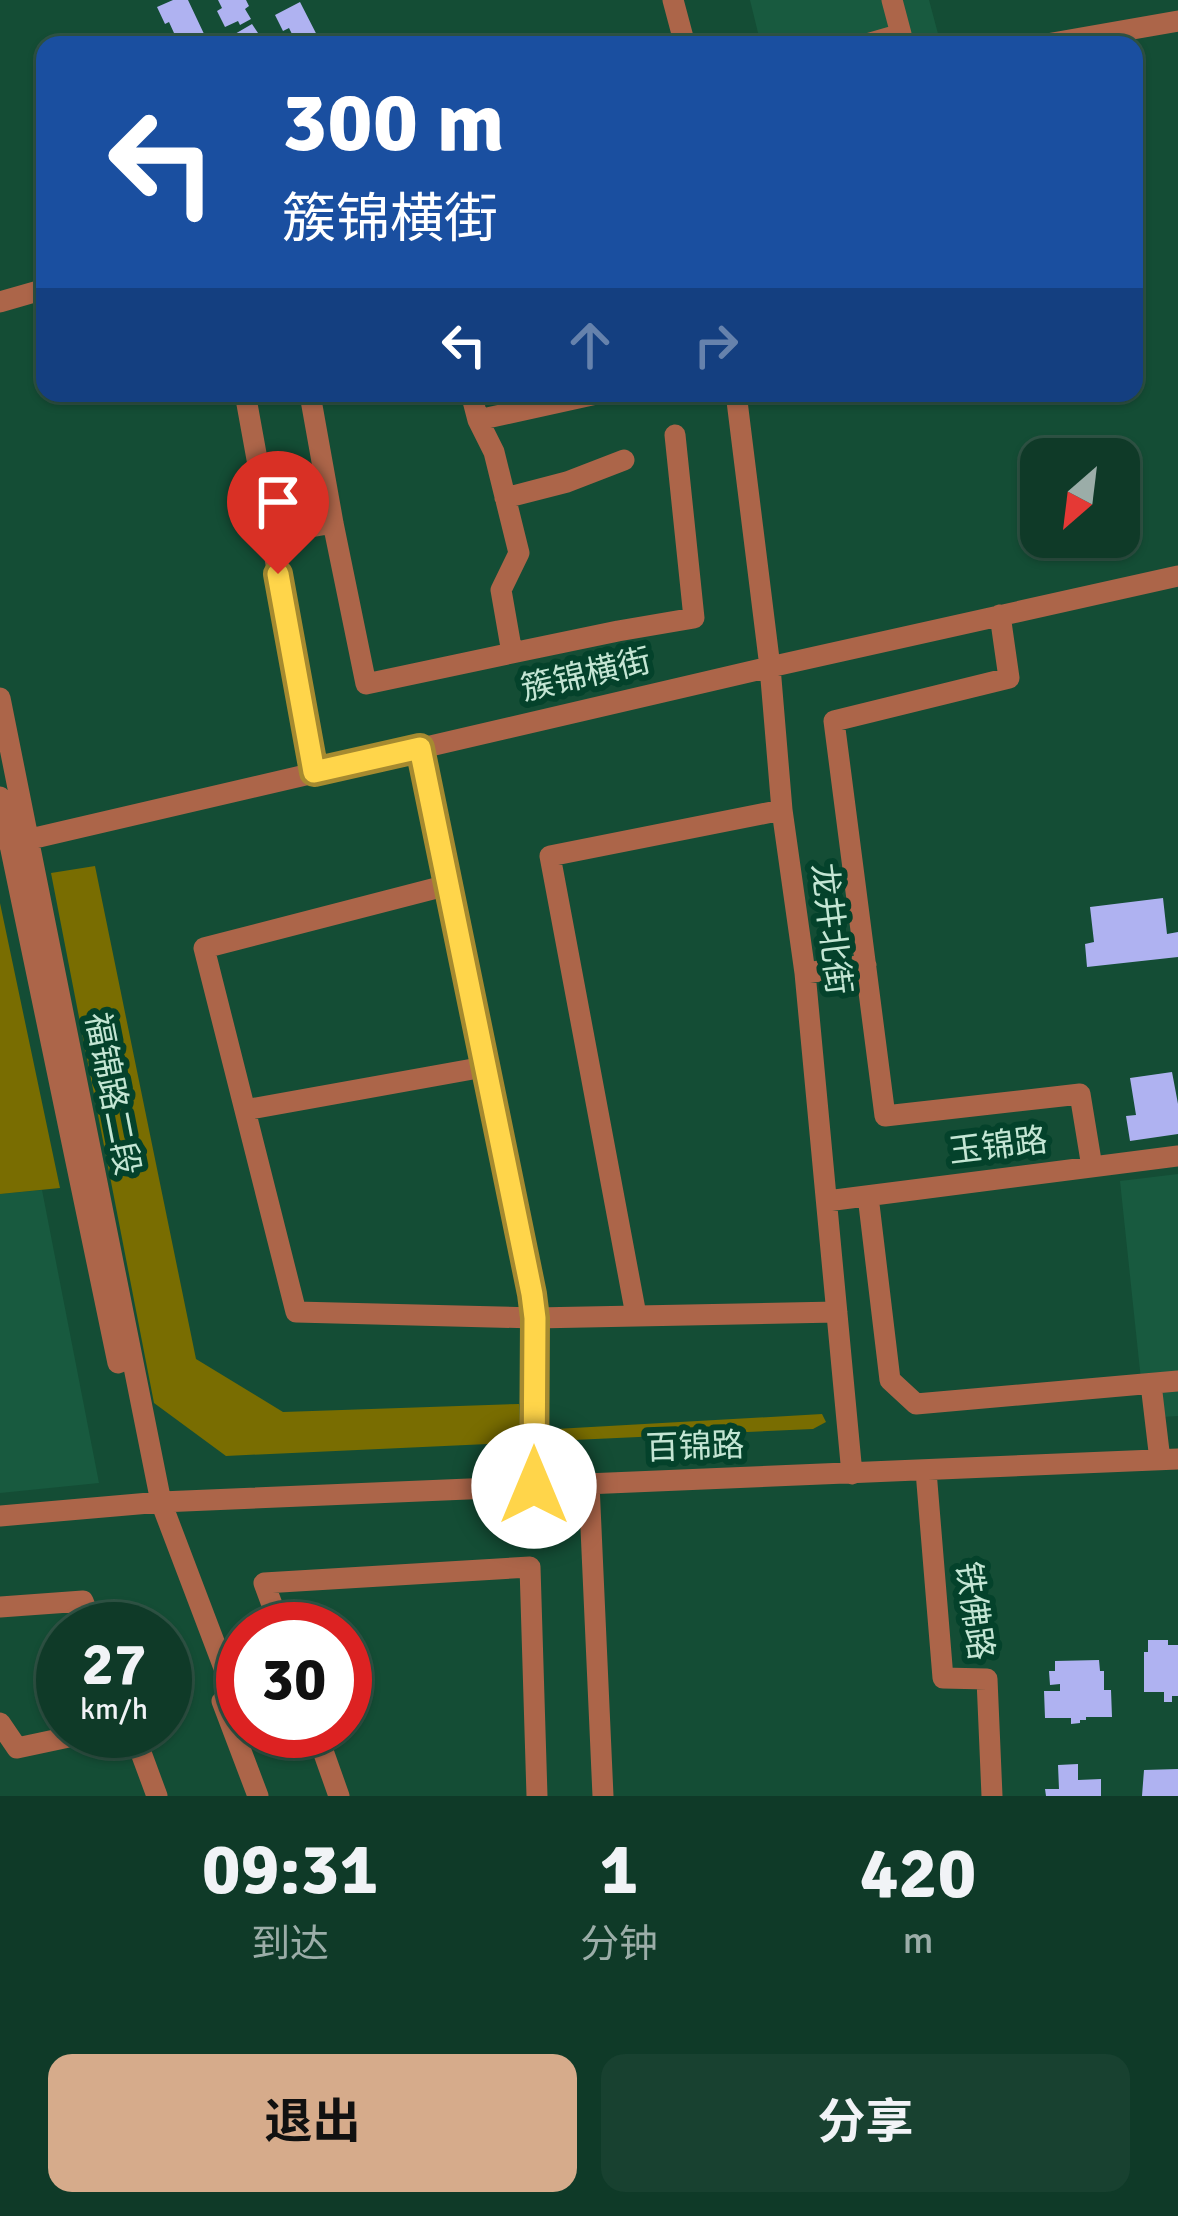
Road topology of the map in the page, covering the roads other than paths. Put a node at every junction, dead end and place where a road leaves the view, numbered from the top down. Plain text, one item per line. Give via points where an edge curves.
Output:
1 (674, 0) edge
2 (892, 0) edge
3 (1178, 21) edge
4 (683, 36) edge
5 (894, 36) edge
6 (1092, 36) edge
7 (36, 292) edge
8 (0, 302) edge
9 (247, 402) edge
10 (311, 402) edge
11 (473, 402) edge
12 (560, 402) edge
13 (737, 402) edge
14 (478, 420) junction
15 (675, 436) dead end
16 (624, 460) dead end
17 (505, 498) junction
18 (333, 523) junction
19 (271, 534) junction
20 (1178, 576) edge
21 (1000, 615) junction
22 (512, 653) junction
23 (770, 667) junction
24 (0, 698) edge
25 (420, 748) junction
26 (314, 772) junction
27 (0, 797) edge
28 (782, 811) junction
29 (19, 842) junction
30 (448, 885) junction
31 (866, 965) junction
32 (805, 973) junction
33 (484, 1067) junction
34 (245, 1110) junction
35 (1178, 1156) edge
36 (1092, 1167) junction
37 (868, 1196) junction
38 (827, 1202) junction
39 (837, 1312) junction
40 (636, 1315) junction
41 (535, 1318) junction
42 (1178, 1381) edge
43 (1151, 1384) junction
44 (1169, 1460) edge
45 (926, 1472) junction
46 (852, 1474) junction
47 (589, 1484) junction
48 (534, 1486) junction
49 (154, 1503) junction
50 (0, 1516) edge
51 (272, 1602) edge
52 (36, 1604) edge
53 (0, 1607) edge
54 (216, 1653) edge
55 (0, 1723) edge
56 (36, 1744) edge
57 (143, 1758) edge
58 (258, 1758) edge
59 (326, 1758) edge
60 (157, 1796) edge
61 (258, 1796) edge
62 (273, 1796) edge
63 (339, 1796) edge
64 (537, 1796) edge
65 (603, 1796) edge
66 (992, 1796) edge

1 - 4 street
2 - 5 street via 901,34
3 - 6 street
7 - 8 street
9 - 19 street
10 - 18 street
11 - 14 street
12 - 14 street
13 - 23 street, 龙井北街
14 - 17 street
15 - 22 street via 694,618
16 - 17 street
17 - 22 street via 519,553 501,590
18 - 19 street
18 - 22 street via 366,684
19 - 26 street
20 - 21 street, 簇锦横街
21 - 23 street, 簇锦横街
21 - 31 street via 1009,678 835,721
23 - 25 street, 簇锦横街
23 - 28 street, 龙井北街
24 - 29 street, 福锦路二段
25 - 26 street, 簇锦横街
25 - 30 street
26 - 29 street, 簇锦横街
27 - 29 street, 福锦路二段
28 - 32 street, 龙井北街
28 - 40 street via 550,856
29 - 49 street, 福锦路二段
30 - 33 street
30 - 34 street via 204,948
31 - 32 street
31 - 36 street via 885,1116 1080,1094
32 - 38 street, 龙井北街
33 - 34 street
33 - 41 street
34 - 41 street via 296,1312
35 - 36 street, 玉锦路
36 - 37 street, 玉锦路
37 - 38 street, 玉锦路
37 - 43 street via 890,1380 916,1404
38 - 39 street, 龙井北街
39 - 40 street
39 - 46 street, 龙井北街
40 - 41 street
41 - 48 street
42 - 43 street
43 - 44 street
44 - 45 street, 百锦路
45 - 46 street, 百锦路
45 - 66 street, 铁佛路 via 943,1678 987,1679
46 - 47 street, 百锦路
47 - 48 street, 百锦路
47 - 65 street
48 - 49 street, 百锦路
49 - 50 street, 百锦路
49 - 54 street
49 - 61 street
51 - 64 street via 265,1582 530,1567
52 - 53 street
55 - 56 street via 17,1748
57 - 60 street
58 - 62 street
59 - 63 street

